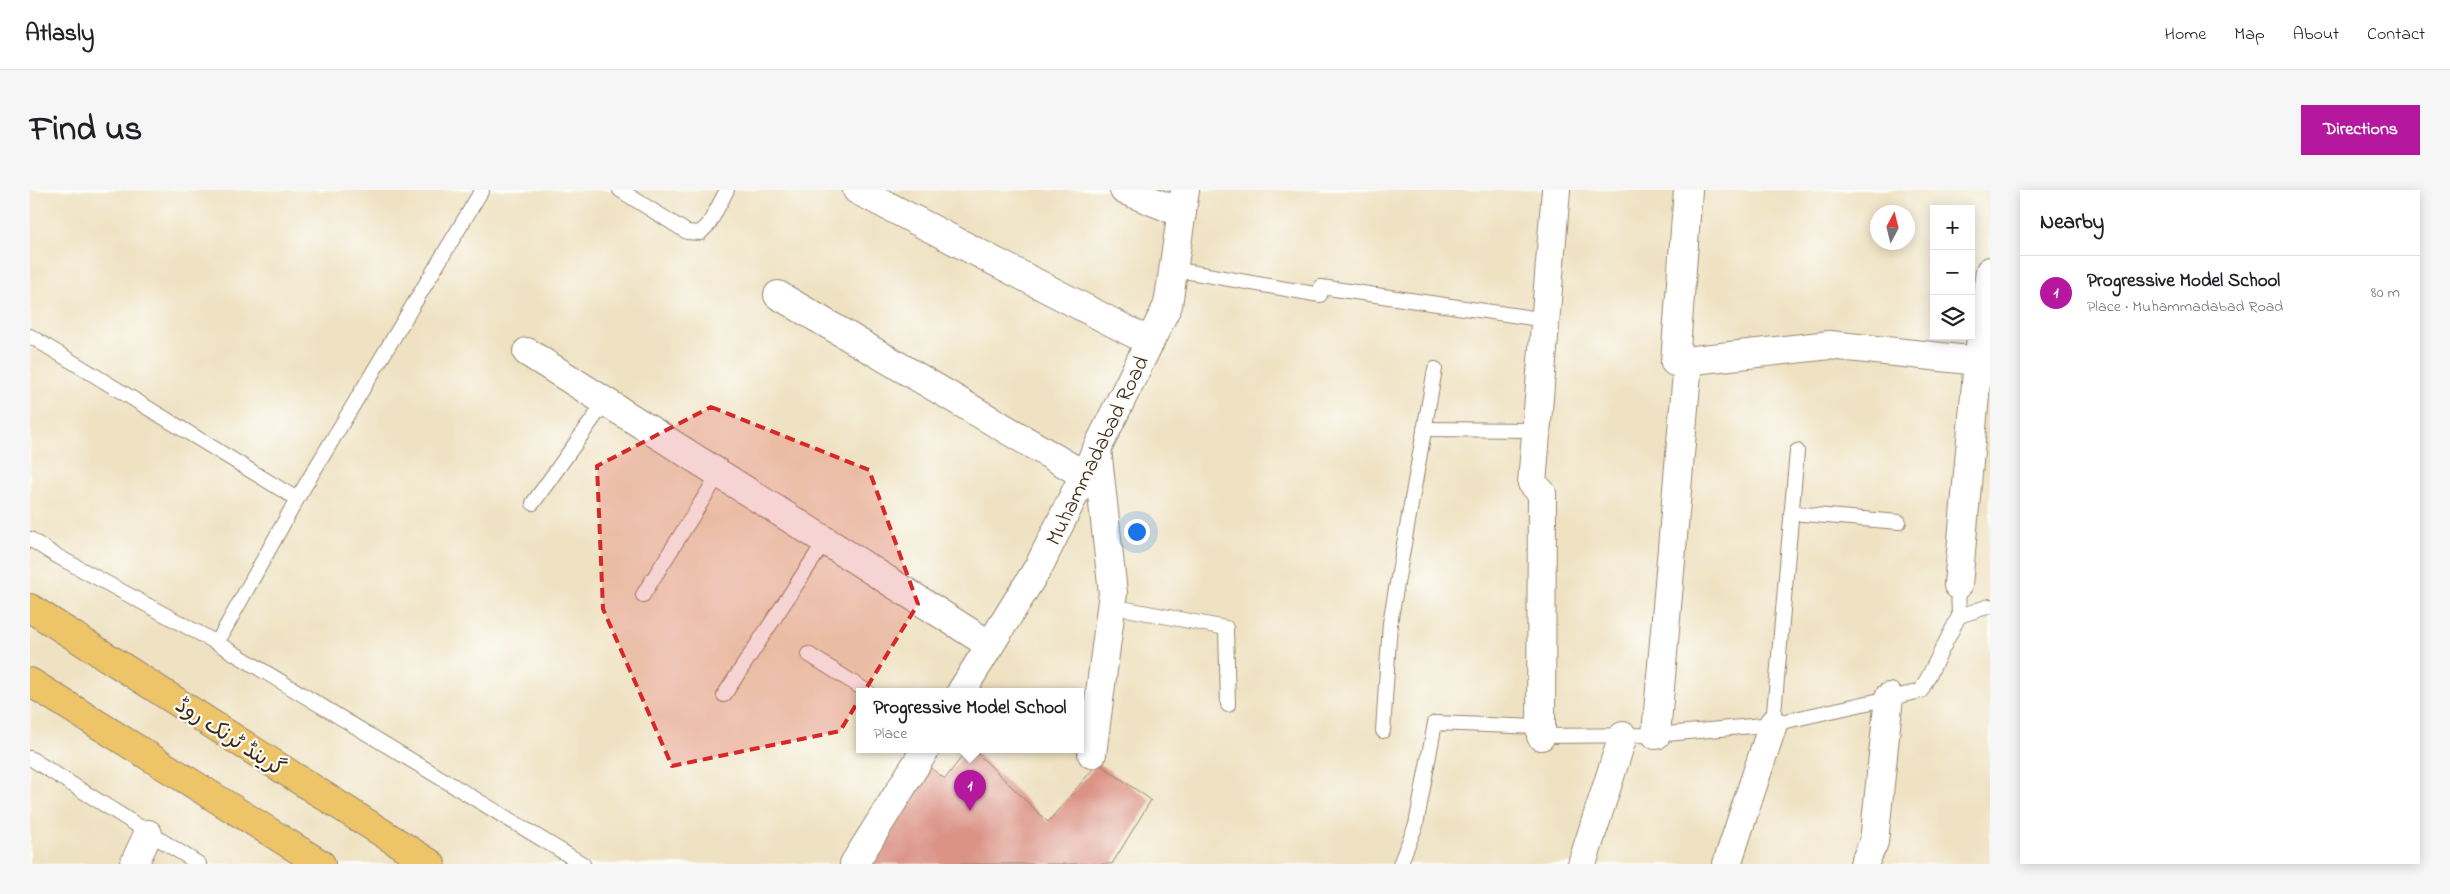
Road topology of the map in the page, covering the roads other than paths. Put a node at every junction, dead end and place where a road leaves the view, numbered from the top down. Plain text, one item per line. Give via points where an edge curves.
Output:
1 (482, 190) edge
2 (620, 190) edge
3 (727, 190) edge
4 (857, 190) edge
5 (1124, 190) edge
6 (1556, 190) edge
7 (1688, 190) edge
8 (1183, 201) edge
9 (1173, 269) junction
10 (1990, 271) edge
11 (778, 295) dead end
12 (1546, 320) junction
13 (30, 336) edge
14 (1150, 342) junction
15 (1983, 347) edge
16 (526, 352) dead end
17 (1688, 361) junction
18 (1435, 369) dead end
19 (605, 402) junction
20 (1424, 429) junction
21 (1537, 430) junction
22 (1097, 449) junction
23 (1797, 451) dead end
24 (719, 474) junction
25 (1084, 475) junction
26 (297, 499) junction
27 (533, 503) dead end
28 (1791, 513) junction
29 (1899, 522) dead end
30 (30, 538) edge
31 (825, 541) junction
32 (1958, 585) joint
33 (643, 595) dead end
34 (1112, 606) junction
35 (1990, 606) edge
36 (30, 608) edge
37 (1959, 616) junction
38 (217, 644) junction
39 (990, 645) junction
40 (808, 654) dead end
41 (30, 682) edge
42 (862, 688) edge
43 (963, 688) edge
44 (724, 695) dead end
45 (1888, 697) junction
46 (1228, 704) dead end
47 (1773, 724) junction
48 (1383, 731) dead end
49 (1541, 732) junction
50 (1656, 735) junction
51 (1623, 736) junction
52 (923, 753) edge
53 (1092, 754) dead end
54 (30, 758) edge
55 (148, 834) junction
56 (134, 864) edge
57 (199, 864) edge
58 (321, 864) edge
59 (432, 864) edge
60 (583, 864) edge
61 (854, 864) edge
62 (1400, 864) edge
63 (1582, 864) edge
64 (1727, 864) edge
65 (1864, 864) edge

1 - 26 lane
2 - 3 lane via 687,232 700,233 709,224
4 - 14 street
5 - 8 street
6 - 12 street
7 - 17 street via 1676,362
8 - 9 street, Muhammadabad Road
9 - 12 lane via 1320,295 1321,288
9 - 14 street, Muhammadabad Road via 1168,305
10 - 15 street
11 - 25 street
12 - 21 street
13 - 26 lane
14 - 22 street, Muhammadabad Road
15 - 17 street via 1830,345
15 - 32 street
16 - 19 street
17 - 50 street
18 - 20 lane
19 - 24 street
19 - 27 lane
20 - 21 lane
20 - 48 lane via 1390,623
21 - 49 street via 1532,483 1542,493
22 - 25 street, Muhammadabad Road
22 - 34 street
23 - 28 lane
24 - 31 street
24 - 33 lane
25 - 39 street, Muhammadabad Road via 1039,566
26 - 38 lane
28 - 29 lane
28 - 47 lane
30 - 38 lane
31 - 39 street
31 - 44 lane
32 - 37 lane
34 - 46 lane via 1226,628
34 - 53 street
35 - 37 lane
36 - 59 highway, گرینڈ ٹرنک روڈ
37 - 45 lane via 1920,691
38 - 60 lane
39 - 43 street, Muhammadabad Road
40 - 42 lane
41 - 58 highway
45 - 47 lane
45 - 65 street via 1874,842
47 - 50 lane
47 - 64 street
49 - 51 lane
49 - 62 lane via 1436,723 1416,825
50 - 51 lane
51 - 63 street
52 - 61 street
54 - 55 lane
55 - 56 street
55 - 57 lane

